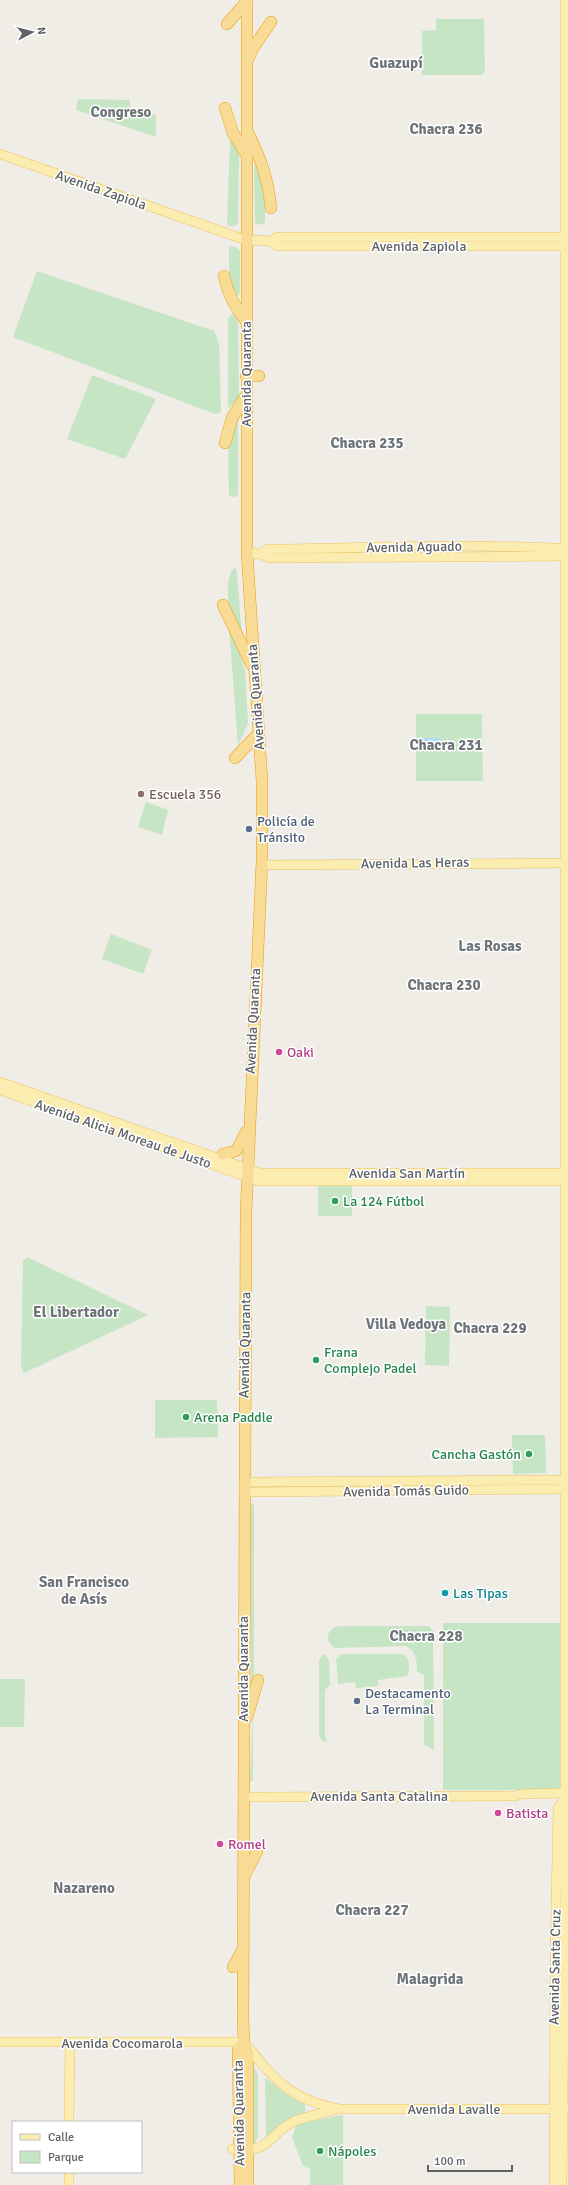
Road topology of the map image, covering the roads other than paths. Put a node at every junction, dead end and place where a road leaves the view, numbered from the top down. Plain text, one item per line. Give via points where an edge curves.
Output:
1 (565, 0) edge
2 (247, 1) edge
3 (271, 22) dead end
4 (227, 24) dead end
5 (247, 63) junction
6 (225, 108) dead end
7 (246, 130) junction
8 (0, 154) edge
9 (246, 154) junction
10 (271, 208) dead end
11 (246, 240) junction
12 (566, 241) edge
13 (224, 276) dead end
14 (246, 320) junction
15 (246, 376) junction
16 (259, 376) dead end
17 (246, 397) junction
18 (225, 443) dead end
19 (566, 552) edge
20 (247, 553) junction
21 (223, 605) dead end
22 (254, 670) junction
23 (259, 733) junction
24 (236, 758) dead end
25 (566, 861) edge
26 (262, 863) junction
27 (0, 1082) edge
28 (0, 1090) edge
29 (248, 1126) junction
30 (223, 1154) dead end
31 (247, 1173) junction
32 (566, 1177) edge
33 (566, 1485) edge
34 (244, 1487) junction
35 (258, 1680) dead end
36 (243, 1729) junction
37 (238, 1797) junction
38 (567, 1797) edge
39 (257, 1852) dead end
40 (244, 1877) junction
41 (244, 1948) junction
42 (233, 1967) dead end
43 (0, 2042) edge
44 (244, 2042) junction
45 (70, 2043) junction
46 (340, 2109) junction
47 (554, 2109) junction
48 (566, 2109) edge
49 (69, 2121) edge
50 (240, 2150) junction
51 (69, 2173) edge
52 (69, 2185) edge
53 (240, 2185) edge
54 (248, 2185) edge
55 (554, 2185) edge
56 (562, 2185) edge

1 - 12 main road, Avenida Santa Cruz
2 - 4 highway
2 - 5 highway, Avenida Quaranta
3 - 5 highway via 253,48
5 - 7 highway, Avenida Quaranta
6 - 9 highway via 233,133
7 - 9 highway, Avenida Quaranta
7 - 10 highway via 262,161
8 - 11 main road, Avenida Zapiola
9 - 11 highway, Avenida Quaranta
11 - 12 main road, Avenida Zapiola via 271,242 277,237
11 - 14 highway, Avenida Quaranta
12 - 19 main road, Avenida Santa Cruz
13 - 14 highway via 235,308
14 - 15 highway, Avenida Quaranta
15 - 16 highway
15 - 17 highway, Avenida Quaranta
17 - 18 highway via 232,418
17 - 20 highway, Avenida Quaranta
19 - 20 main road, Avenida Aguado via 268,558 260,554
19 - 25 main road, Avenida Santa Cruz
20 - 22 highway, Avenida Quaranta
21 - 22 highway
22 - 23 highway, Avenida Quaranta
23 - 24 highway
23 - 26 highway, Avenida Quaranta
25 - 26 main road, Avenida Las Heras
25 - 32 main road, Avenida Santa Cruz
26 - 29 highway, Avenida Quaranta
27 - 31 main road, Avenida Alicia Moreau de Justo
28 - 31 main road, Avenida Alicia Moreau de Justo
29 - 30 highway via 236,1150
29 - 31 highway, Avenida Quaranta
31 - 32 main road, Avenida San Martín via 259,1181
31 - 34 highway, Avenida Quaranta
32 - 33 main road, Avenida Santa Cruz
33 - 34 main road, Avenida Tomás Guido
33 - 38 main road, Avenida Santa Cruz
34 - 36 highway, Avenida Quaranta
35 - 36 highway
36 - 37 highway, Avenida Quaranta
37 - 38 main road, Avenida Santa Catalina via 521,1794
37 - 40 highway, Avenida Quaranta
38 - 47 main road, Avenida Santa Cruz via 558,1808
38 - 48 main road, Avenida Santa Cruz via 564,1945
39 - 40 highway
40 - 41 highway, Avenida Quaranta
41 - 42 highway
41 - 44 highway, Avenida Quaranta
43 - 45 main road, Avenida Cocomarola
44 - 45 main road, Avenida Cocomarola
44 - 46 main road, Avenida Lavalle via 275,2079 288,2090 310,2102
44 - 50 highway, Avenida Quaranta via 248,2054
45 - 49 main road
46 - 47 main road, Avenida Lavalle
46 - 50 main road, Avenida Lavalle via 294,2122 263,2147
47 - 48 main road, Avenida Lavalle
47 - 55 main road, Avenida Santa Cruz
48 - 56 main road, Avenida Santa Cruz
50 - 53 highway, Avenida Quaranta
50 - 54 highway, Avenida Quaranta
51 - 52 main road

